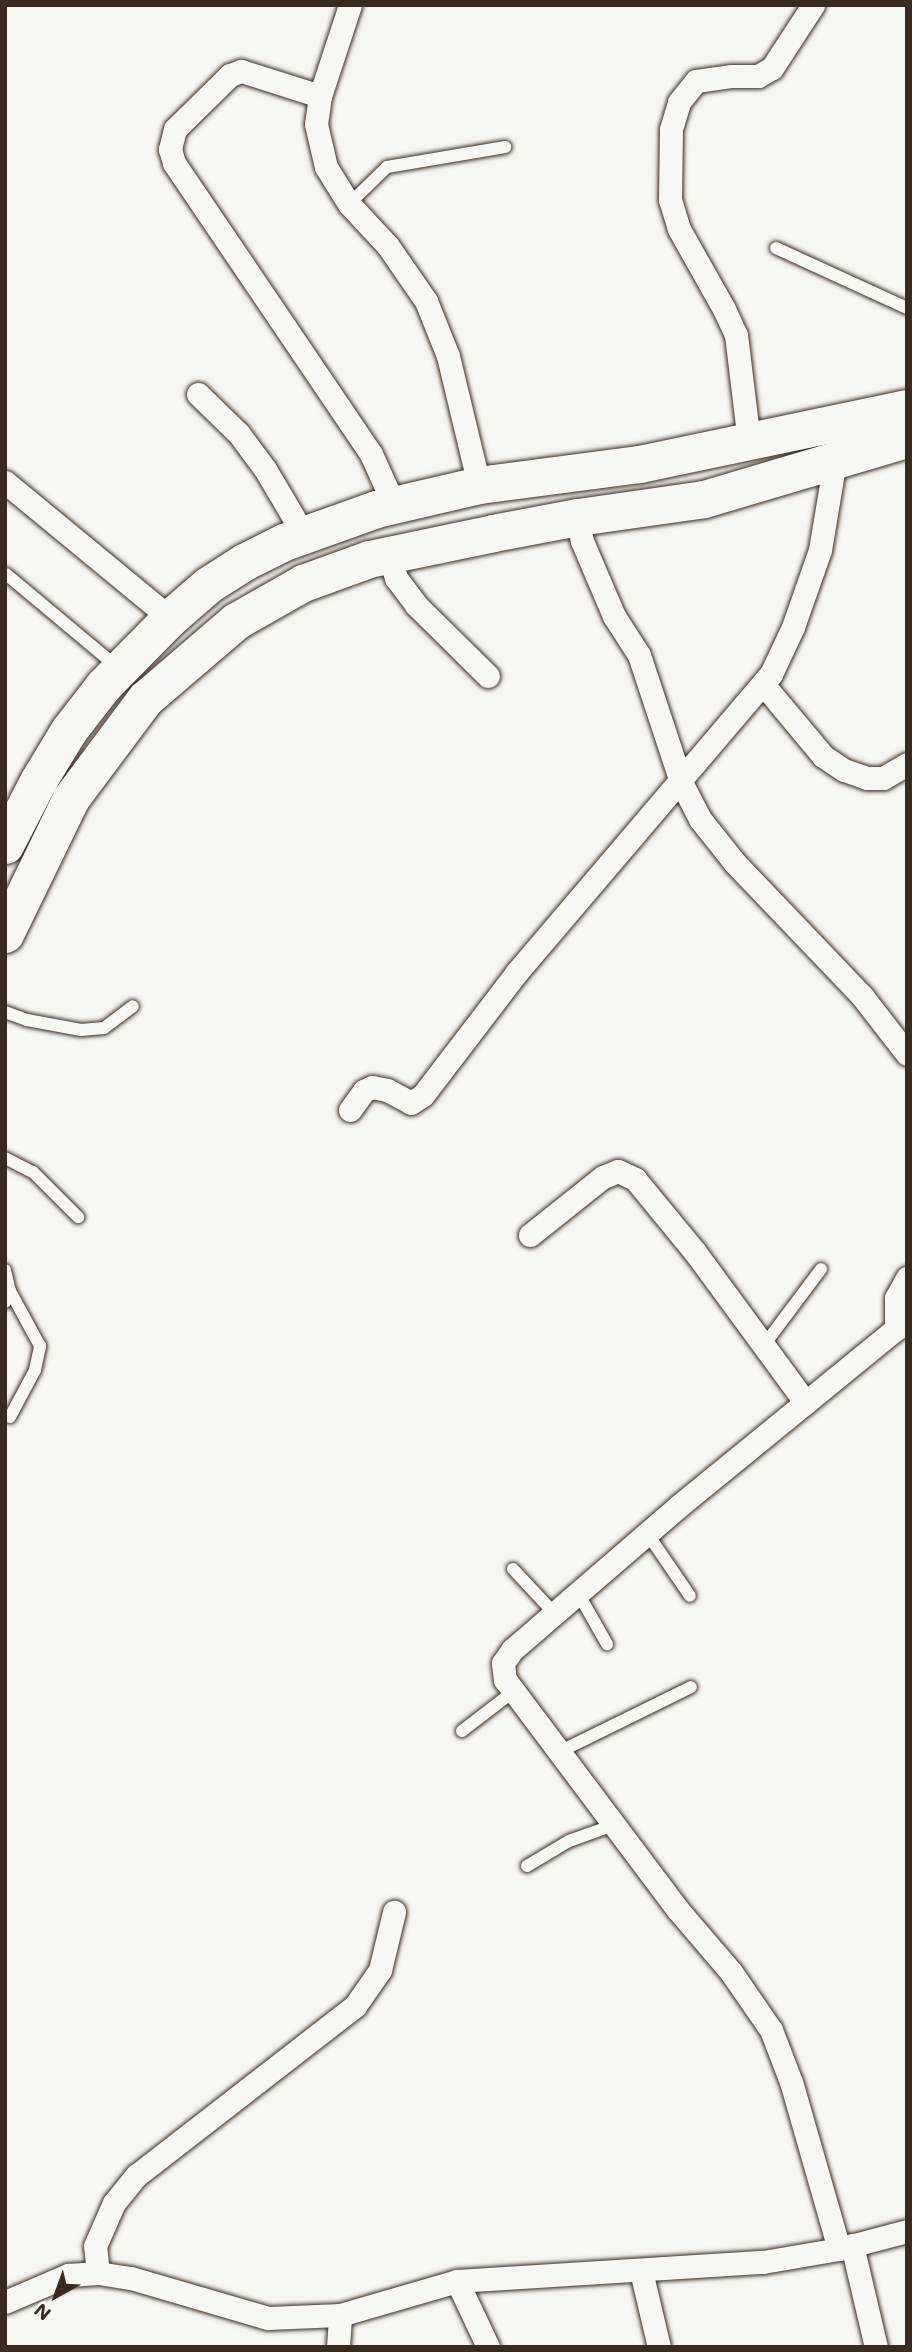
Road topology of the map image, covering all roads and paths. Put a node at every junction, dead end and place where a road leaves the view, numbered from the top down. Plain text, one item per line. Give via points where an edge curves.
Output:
1 (350, 5) edge
2 (813, 5) edge
3 (320, 96) junction
4 (505, 147) dead end
5 (349, 204) junction
6 (776, 247) dead end
7 (907, 308) edge
8 (198, 394) dead end
9 (907, 408) edge
10 (907, 439) edge
11 (749, 442) junction
12 (835, 460) junction
13 (5, 482) edge
14 (479, 485) junction
15 (394, 506) junction
16 (578, 517) junction
17 (304, 535) junction
18 (389, 555) junction
19 (6, 574) edge
20 (170, 618) junction
21 (119, 669) junction
22 (488, 676) dead end
23 (763, 684) junction
24 (907, 764) edge
25 (681, 782) junction
26 (5, 845) edge
27 (5, 934) edge
28 (132, 1006) dead end
29 (5, 1012) edge
30 (907, 1054) edge
31 (349, 1110) dead end
32 (5, 1158) edge
33 (78, 1217) dead end
34 (530, 1235) dead end
35 (821, 1269) dead end
36 (5, 1270) edge
37 (907, 1278) edge
38 (8, 1297) edge
39 (764, 1346) junction
40 (806, 1403) junction
41 (10, 1417) dead end
42 (647, 1533) junction
43 (513, 1569) dead end
44 (578, 1592) junction
45 (690, 1596) dead end
46 (554, 1613) junction
47 (607, 1644) dead end
48 (691, 1687) dead end
49 (514, 1691) junction
50 (462, 1731) dead end
51 (559, 1752) junction
52 (614, 1825) junction
53 (527, 1866) dead end
54 (394, 1912) dead end
55 (907, 2231) edge
56 (845, 2247) junction
57 (641, 2271) junction
58 (98, 2273) junction
59 (457, 2281) junction
60 (5, 2302) edge
61 (340, 2315) junction
62 (338, 2347) edge
63 (488, 2347) edge
64 (659, 2347) edge
65 (876, 2347) edge

1 - 3 street
2 - 11 street via 772,68 758,76 696,81 678,102 671,129 670,200 679,229 736,335
3 - 5 street via 316,124 326,167
3 - 15 street via 242,71 230,75 175,129 170,149 174,163 371,454
4 - 5 lane via 387,167
5 - 14 street via 388,246 426,300 449,356
6 - 7 lane
8 - 17 street via 252,451
9 - 11 main road
10 - 12 main road
11 - 14 main road via 590,472
12 - 16 main road via 704,499
12 - 23 street via 820,550 793,627
13 - 20 street
14 - 15 main road
15 - 17 main road
16 - 18 main road
16 - 25 street via 582,541 614,616 639,655
17 - 20 main road via 244,562
18 - 22 street via 396,578 416,605
18 - 27 main road via 303,583 236,621 145,699 71,798
19 - 21 lane
20 - 21 main road
21 - 26 main road via 69,730
23 - 24 street via 823,756 844,770 883,778
23 - 25 street
25 - 30 street via 700,819 735,863 862,996
25 - 31 street via 517,972 423,1095 411,1103 372,1087
28 - 29 lane via 104,1028 81,1030
32 - 33 lane via 33,1172
34 - 39 street via 603,1177 618,1171 635,1179
35 - 39 lane
36 - 38 lane
37 - 40 street via 896,1298 896,1329
38 - 41 lane via 40,1346 35,1370
39 - 40 street
40 - 42 street
42 - 44 street
42 - 45 lane
43 - 46 lane
44 - 46 street
44 - 47 lane
46 - 49 street via 503,1663 505,1680
48 - 51 lane
49 - 50 lane
49 - 51 street
51 - 52 street
52 - 53 lane via 569,1842
52 - 56 street via 731,1972 771,2030
54 - 58 street via 380,1970 355,2006 137,2175 114,2203 95,2246
55 - 56 street
56 - 57 street via 762,2262
56 - 65 street
57 - 59 street
57 - 64 street
58 - 60 street via 68,2275
58 - 61 street via 131,2278 268,2318
59 - 61 street
59 - 63 street
61 - 62 street

